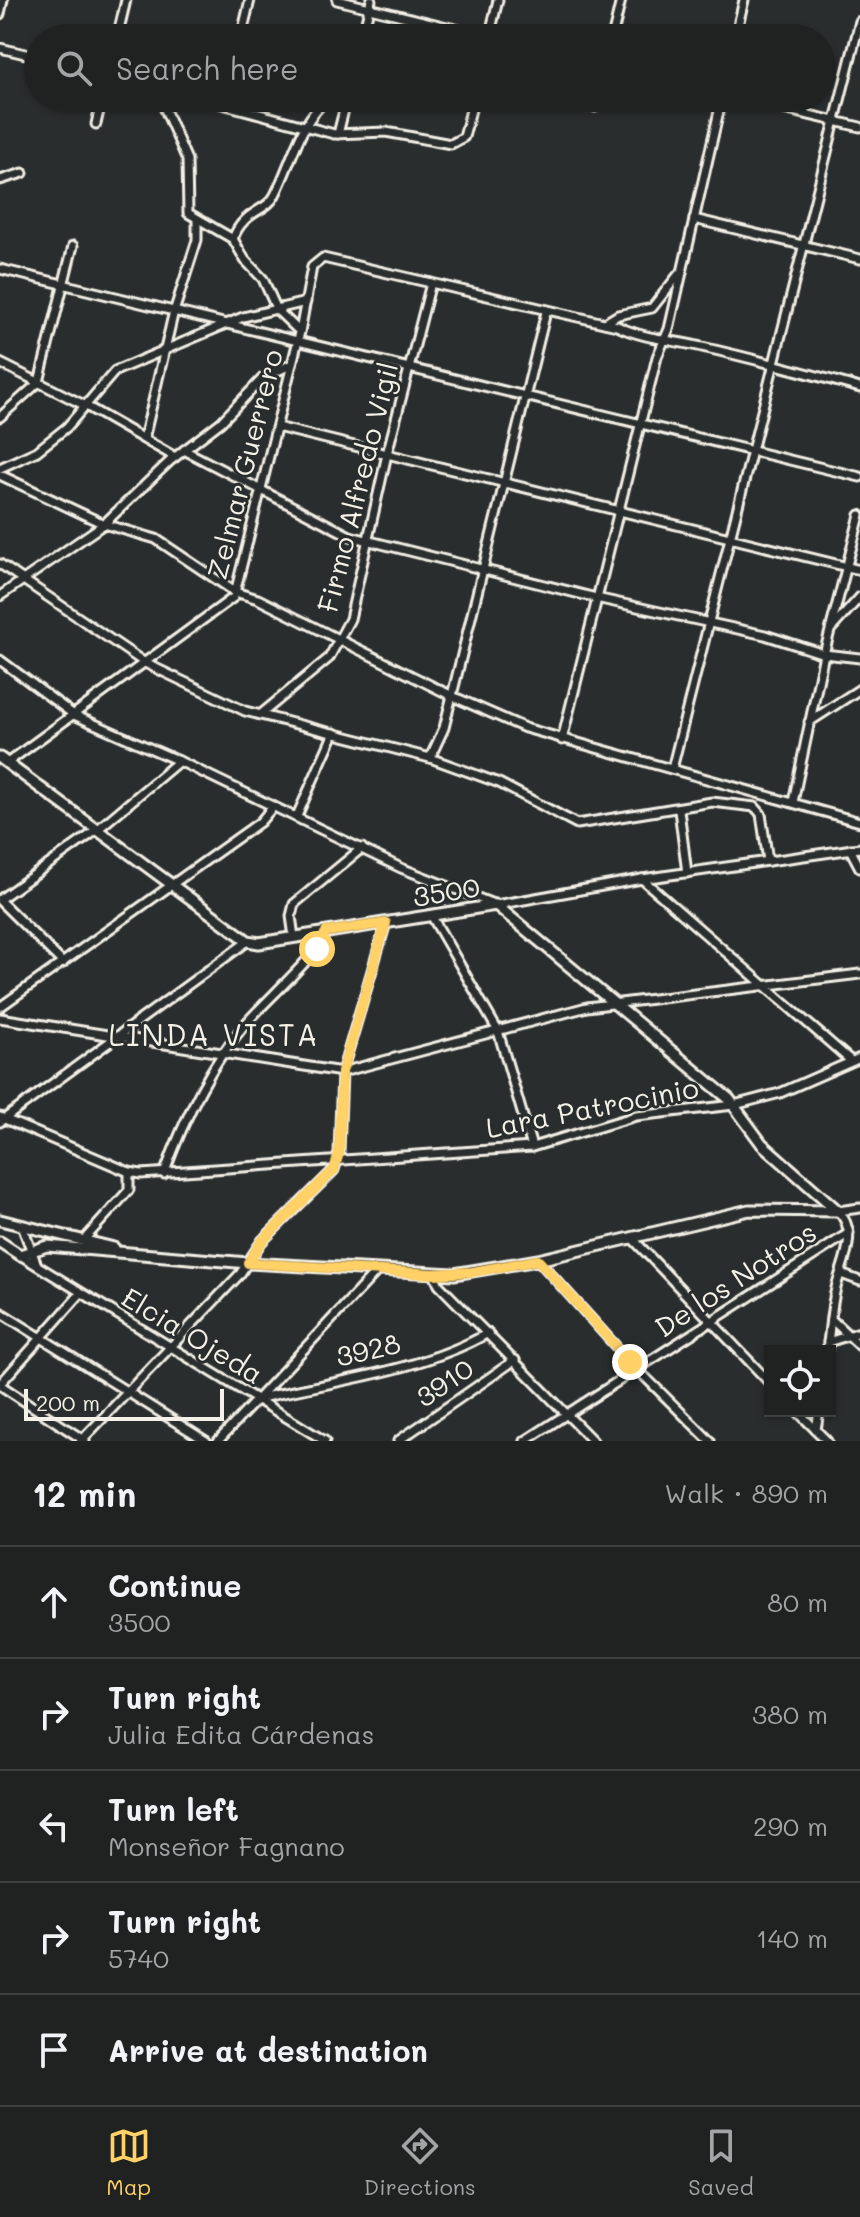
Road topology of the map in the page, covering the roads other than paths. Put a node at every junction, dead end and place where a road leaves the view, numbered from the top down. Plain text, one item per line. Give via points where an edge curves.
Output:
1 (3, 0) edge
2 (126, 0) edge
3 (250, 0) edge
4 (337, 0) edge
5 (498, 0) edge
6 (621, 0) edge
7 (744, 0) edge
8 (370, 4) edge
9 (0, 14) edge
10 (860, 21) edge
11 (120, 24) edge
12 (244, 24) edge
13 (365, 24) edge
14 (441, 24) edge
15 (493, 24) edge
16 (615, 24) edge
17 (738, 24) edge
18 (0, 48) edge
19 (24, 54) edge
20 (99, 112) edge
21 (166, 112) edge
22 (261, 112) edge
23 (314, 112) edge
24 (344, 112) edge
25 (470, 112) edge
26 (719, 112) edge
27 (800, 112) edge
28 (836, 120) junction
29 (96, 124) dead end
30 (306, 126) junction
31 (860, 127) edge
32 (338, 134) junction
33 (23, 173) dead end
34 (0, 177) edge
35 (694, 219) junction
36 (197, 220) junction
37 (233, 239) junction
38 (73, 246) dead end
39 (805, 246) junction
40 (860, 259) edge
41 (0, 269) edge
42 (683, 269) junction
43 (431, 283) junction
44 (63, 284) junction
45 (306, 302) junction
46 (175, 310) junction
47 (277, 310) junction
48 (546, 312) junction
49 (230, 323) junction
50 (605, 323) junction
51 (299, 336) junction
52 (665, 338) junction
53 (165, 349) junction
54 (0, 363) edge
55 (292, 364) junction
56 (777, 364) junction
57 (409, 368) junction
58 (39, 382) junction
59 (860, 388) edge
60 (524, 395) junction
61 (86, 406) junction
62 (0, 417) edge
63 (642, 422) junction
64 (277, 427) junction
65 (144, 439) junction
66 (184, 450) junction
67 (754, 451) junction
68 (387, 454) junction
69 (175, 457) junction
70 (0, 468) edge
71 (0, 475) edge
72 (860, 477) edge
73 (503, 483) junction
74 (261, 490) junction
75 (618, 510) junction
76 (860, 515) edge
77 (104, 524) junction
78 (733, 538) junction
79 (366, 540) junction
80 (0, 564) edge
81 (847, 567) junction
82 (482, 570) junction
83 (860, 570) edge
84 (22, 580) junction
85 (235, 592) junction
86 (0, 596) edge
87 (860, 597) edge
88 (596, 598) junction
89 (711, 624) junction
90 (830, 630) junction
91 (340, 642) junction
92 (824, 654) junction
93 (860, 658) edge
94 (0, 660) edge
95 (145, 663) junction
96 (860, 689) edge
97 (452, 696) junction
98 (74, 715) junction
99 (260, 715) junction
100 (809, 722) junction
101 (334, 733) junction
102 (562, 740) junction
103 (430, 758) junction
104 (179, 761) junction
105 (2, 763) edge
106 (672, 769) junction
107 (726, 785) junction
108 (722, 801) junction
109 (793, 802) junction
110 (272, 808) junction
111 (679, 810) junction
112 (297, 816) junction
113 (860, 822) edge
114 (97, 830) junction
115 (362, 848) junction
116 (860, 848) edge
117 (850, 849) junction
118 (768, 861) junction
119 (860, 868) edge
120 (687, 873) junction
121 (642, 879) junction
122 (171, 885) junction
123 (0, 900) edge
124 (496, 905) junction
125 (431, 915) junction
126 (386, 923) junction
127 (326, 932) junction
128 (294, 937) junction
129 (248, 941) junction
130 (63, 963) junction
131 (860, 974) edge
132 (766, 985) junction
133 (615, 1002) junction
134 (0, 1007) edge
135 (0, 1018) edge
136 (498, 1031) junction
137 (119, 1036) junction
138 (222, 1054) junction
139 (860, 1058) edge
140 (850, 1060) junction
141 (342, 1072) junction
142 (734, 1105) junction
143 (2, 1119) edge
144 (532, 1147) junction
145 (337, 1163) junction
146 (129, 1172) junction
147 (164, 1174) junction
148 (860, 1208) edge
149 (838, 1211) junction
150 (0, 1220) edge
151 (22, 1226) junction
152 (849, 1233) junction
153 (633, 1239) junction
154 (83, 1241) junction
155 (0, 1242) edge
156 (33, 1250) junction
157 (20, 1255) junction
158 (152, 1255) junction
159 (538, 1260) junction
160 (248, 1263) junction
161 (38, 1267) junction
162 (377, 1271) junction
163 (434, 1274) junction
164 (841, 1274) junction
165 (860, 1281) edge
166 (81, 1293) junction
167 (0, 1312) edge
168 (831, 1319) junction
169 (709, 1320) junction
170 (860, 1332) edge
171 (488, 1333) junction
172 (848, 1333) junction
173 (41, 1338) junction
174 (828, 1342) junction
175 (828, 1345) edge
176 (171, 1346) junction
177 (860, 1346) edge
178 (515, 1360) junction
179 (638, 1369) junction
180 (764, 1377) edge
181 (0, 1385) edge
182 (127, 1392) junction
183 (256, 1399) junction
184 (568, 1415) junction
185 (803, 1417) edge
186 (818, 1417) edge
187 (816, 1430) junction
188 (83, 1440) edge
189 (206, 1441) edge
190 (218, 1441) edge
191 (325, 1441) edge
192 (398, 1441) edge
193 (525, 1441) edge
194 (593, 1441) edge
195 (710, 1441) edge
196 (827, 1441) edge

1 - 9 street
2 - 11 street
3 - 12 street
4 - 8 street
5 - 15 street
6 - 16 street
7 - 17 street
8 - 13 street
8 - 14 street
10 - 28 street
18 - 19 street
20 - 29 street
21 - 36 street via 185,152 187,210
22 - 30 street
23 - 30 street
24 - 32 street
25 - 32 street via 461,141 386,132
26 - 35 street
27 - 28 street
28 - 31 street
28 - 39 street
30 - 32 street
30 - 37 street via 275,196 248,214
33 - 34 street
35 - 39 street
35 - 42 street
36 - 37 street
36 - 46 street via 197,240
37 - 47 street via 263,279
38 - 44 street
39 - 40 street
39 - 56 street
41 - 44 street
42 - 50 street via 652,308
42 - 52 street
43 - 45 street, Zelmar Guerrero via 331,258 315,262
43 - 48 street
43 - 57 street, Firmo Alfredo Vigil
44 - 46 street
44 - 58 street
45 - 47 street
45 - 51 street, Zelmar Guerrero
46 - 49 street
46 - 53 street
47 - 49 street
47 - 51 street
48 - 50 street
48 - 60 street
49 - 51 street
49 - 53 street
50 - 52 street via 643,337
51 - 55 street, Zelmar Guerrero
51 - 57 street
52 - 56 street
52 - 63 street
53 - 61 street via 115,371
53 - 65 street
54 - 58 street
55 - 64 street, Zelmar Guerrero
55 - 66 street via 263,378 221,422
56 - 59 street
56 - 67 street
57 - 60 street
57 - 68 street, Firmo Alfredo Vigil
58 - 61 street
58 - 62 street
60 - 63 street
60 - 73 street
61 - 65 street
61 - 70 street via 37,451
63 - 67 street
63 - 75 street
64 - 68 street
64 - 74 street, Zelmar Guerrero
65 - 69 street
66 - 69 street
66 - 74 street
67 - 72 street
67 - 78 street
68 - 73 street
68 - 79 street, Firmo Alfredo Vigil
69 - 77 street
71 - 77 street
73 - 75 street
73 - 82 street
74 - 79 street
74 - 85 street, Zelmar Guerrero
75 - 78 street
75 - 88 street
76 - 81 street
77 - 84 street
77 - 85 street via 156,539
78 - 81 street
78 - 89 street
79 - 82 street
79 - 91 street, Firmo Alfredo Vigil via 350,619
80 - 84 street
81 - 83 street
81 - 90 street
82 - 88 street
82 - 97 street
84 - 86 street
84 - 95 street
85 - 91 street
85 - 95 street, Zelmar Guerrero via 229,602
87 - 90 street
88 - 89 street
88 - 102 street
89 - 92 street
89 - 106 street
90 - 92 street
91 - 97 street
91 - 99 street, Firmo Alfredo Vigil via 329,658
92 - 93 street
92 - 100 street
94 - 98 street
95 - 98 street, Zelmar Guerrero
95 - 99 street
96 - 100 street
97 - 102 street
97 - 103 street
98 - 104 street
98 - 105 street, Zelmar Guerrero
99 - 101 street
100 - 109 street
101 - 103 street
101 - 112 street
102 - 106 street
103 - 111 street via 499,783 577,824
104 - 110 street
104 - 114 street
105 - 114 street
106 - 107 street
107 - 108 street
107 - 109 street
108 - 111 street
108 - 118 street via 760,810
109 - 113 street
110 - 112 street
110 - 122 street
111 - 120 street
112 - 115 street
114 - 122 street
114 - 123 street
115 - 124 street
115 - 128 street via 294,904
116 - 117 street, 3500
117 - 118 street, 3500
117 - 119 street
118 - 120 street, 3500
120 - 121 street, 3500
121 - 124 street, 3500
121 - 132 street
122 - 129 street
122 - 130 street
123 - 130 street
124 - 125 street, 3500
124 - 133 street
125 - 126 street, 3500
125 - 136 street
126 - 127 street, 3500
126 - 141 street
127 - 128 street, 3500
127 - 138 street via 317,949
128 - 129 street, 3500
129 - 137 street
130 - 134 street
131 - 132 street
132 - 133 street
132 - 140 street
133 - 136 street
133 - 142 street
135 - 137 street
136 - 141 street
136 - 144 street
137 - 138 street
137 - 143 street
138 - 141 street
138 - 147 street
139 - 140 street, Lara Patrocinio
140 - 142 street, Lara Patrocinio via 792,1090
141 - 145 street
142 - 144 street, Lara Patrocinio via 636,1116
142 - 149 street via 762,1144
143 - 146 street, Lara Patrocinio
144 - 145 street, Lara Patrocinio
145 - 147 street, Lara Patrocinio
145 - 160 street via 262,1241
146 - 147 street, Lara Patrocinio
146 - 154 street via 129,1190
148 - 149 street
149 - 152 street
149 - 153 street via 749,1210
150 - 151 street
151 - 154 street
151 - 156 street
152 - 164 street
152 - 169 street, De los Notros
153 - 159 street
153 - 169 street
154 - 158 street
155 - 157 street
156 - 157 street
156 - 158 street via 47,1246
156 - 161 street
157 - 161 street, Elcia Ojeda
158 - 160 street
159 - 163 street
159 - 179 street
160 - 162 street
160 - 176 street
161 - 166 street, Elcia Ojeda
162 - 163 street
162 - 183 street
163 - 171 street
164 - 165 street
164 - 168 street
166 - 173 street
166 - 176 street, Elcia Ojeda
167 - 173 street
168 - 172 street
168 - 174 street
169 - 179 street, De los Notros
169 - 180 street
170 - 172 street
171 - 178 street
171 - 183 street, 3928 via 421,1359
172 - 174 street
172 - 177 street
173 - 181 street
173 - 182 street
174 - 175 street
176 - 182 street
176 - 183 street, Elcia Ojeda
178 - 184 street
178 - 192 street, 3910
179 - 184 street, De los Notros
179 - 195 street
181 - 188 street
182 - 188 street
182 - 189 street
183 - 190 street
183 - 191 street, Elcia Ojeda
184 - 193 street, De los Notros
184 - 194 street
185 - 187 street
186 - 187 street
187 - 196 street

